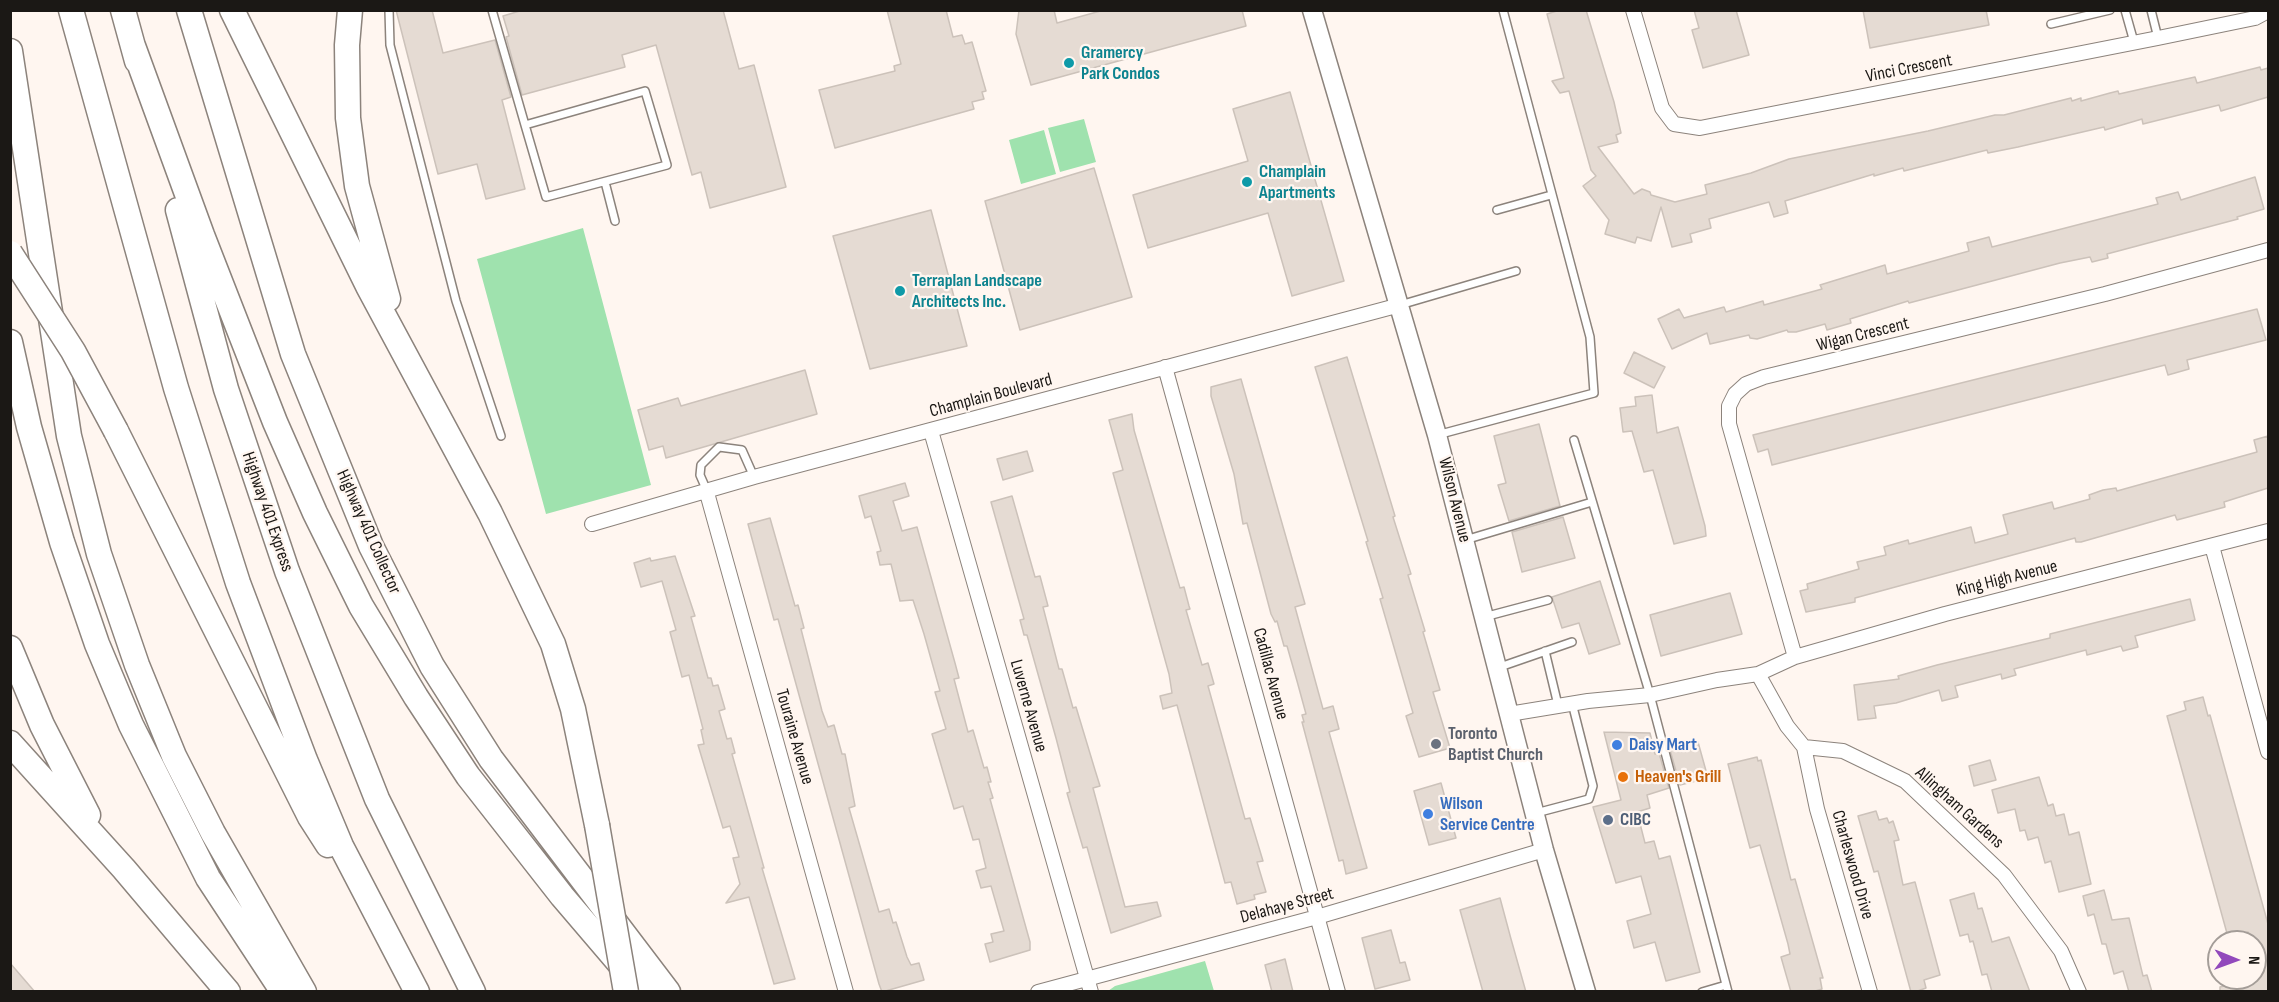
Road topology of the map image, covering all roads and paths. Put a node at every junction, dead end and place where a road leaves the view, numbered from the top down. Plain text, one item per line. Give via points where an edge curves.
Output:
1 (71, 10) edge
2 (123, 10) edge
3 (189, 10) edge
4 (232, 10) edge
5 (350, 10) edge
6 (389, 10) edge
7 (492, 10) edge
8 (1312, 10) edge
9 (1503, 10) edge
10 (1633, 10) edge
11 (2110, 10) edge
12 (2125, 10) edge
13 (2151, 10) edge
14 (2268, 11) edge
15 (2051, 24) dead end
16 (2158, 38) junction
17 (2134, 42) junction
18 (133, 46) junction
19 (10, 51) edge
20 (525, 125) junction
21 (605, 182) junction
22 (1551, 195) junction
23 (1497, 210) dead end
24 (615, 221) dead end
25 (2268, 250) edge
26 (10, 253) edge
27 (1516, 271) dead end
28 (1400, 305) junction
29 (10, 342) edge
30 (411, 367) junction
31 (1165, 367) junction
32 (931, 431) junction
33 (1437, 435) junction
34 (501, 436) dead end
35 (1574, 440) dead end
36 (754, 477) junction
37 (707, 493) junction
38 (1592, 502) junction
39 (592, 524) dead end
40 (2268, 531) edge
41 (1464, 541) junction
42 (2212, 546) junction
43 (1548, 600) dead end
44 (1484, 617) junction
45 (1572, 642) dead end
46 (10, 648) edge
47 (1545, 651) junction
48 (1795, 657) junction
49 (1497, 668) junction
50 (1758, 674) junction
51 (1650, 695) junction
52 (1565, 704) junction
53 (1509, 714) junction
54 (10, 743) edge
55 (1804, 747) junction
56 (2268, 752) edge
57 (1535, 813) junction
58 (1544, 850) junction
59 (124, 869) junction
60 (1317, 917) junction
61 (378, 921) junction
62 (1089, 985) edge
63 (1727, 988) edge
64 (228, 992) edge
65 (283, 992) edge
66 (304, 992) edge
67 (417, 992) edge
68 (473, 992) edge
69 (626, 992) edge
70 (644, 992) edge
71 (668, 992) edge
72 (846, 992) edge
73 (1038, 992) edge
74 (1338, 992) edge
75 (1586, 992) edge
76 (1702, 992) edge
77 (1870, 992) edge
78 (2079, 992) edge

1 - 61 highway via 214,510 304,760
2 - 18 highway, Highway 401 Express
3 - 71 highway, Highway 401 Collector via 293,354 370,546 432,666 491,759
4 - 30 highway
5 - 30 highway via 348,118 357,186 378,267
6 - 34 lane via 390,45 456,301
7 - 20 lane
8 - 28 main road, Wilson Avenue
9 - 22 lane
10 - 17 street, Vinci Crescent via 1662,108 1674,124 1700,128
11 - 15 lane
12 - 17 lane
13 - 16 lane
14 - 16 street, Vinci Crescent via 2255,18
16 - 17 street, Vinci Crescent
18 - 68 highway, Highway 401 Express via 226,389 286,571 377,799
18 - 70 highway via 276,422 361,606 468,776
19 - 66 highway via 69,436 99,554 137,665 174,756 218,843
20 - 21 lane via 546,197
20 - 21 lane via 645,91 667,165
21 - 24 lane
22 - 23 lane
22 - 33 lane via 1590,337 1594,393
25 - 48 street, Wigan Crescent via 1746,384 1735,394 1729,424
26 - 61 highway, bridge via 73,351 116,431 310,817
27 - 28 lane
28 - 31 street, Champlain Boulevard
28 - 33 main road, Wilson Avenue
29 - 65 highway via 29,427 62,542 97,644 131,725 208,878
30 - 69 highway, bridge via 490,513 553,644 573,709
31 - 32 street, Champlain Boulevard
31 - 60 street, Cadillac Avenue
32 - 36 street, Champlain Boulevard
32 - 62 street, Luverne Avenue
33 - 41 main road, Wilson Avenue
35 - 38 lane
36 - 37 street, Champlain Boulevard
36 - 37 lane via 742,450 719,447 701,465 700,475
37 - 39 street, Champlain Boulevard
37 - 72 street, Touraine Avenue
38 - 41 lane
38 - 51 lane
40 - 42 street, King High Avenue
41 - 44 main road, Wilson Avenue
42 - 48 street, King High Avenue
42 - 56 street
43 - 44 lane
44 - 49 main road, Wilson Avenue
45 - 47 lane
46 - 59 highway via 70,785
47 - 49 lane
47 - 52 lane
48 - 50 street, King High Avenue
49 - 53 main road, Wilson Avenue
50 - 51 street
50 - 55 street via 1787,726
51 - 52 street
51 - 63 lane
52 - 53 street
52 - 57 lane via 1593,786 1589,799
53 - 57 main road, Wilson Avenue
54 - 59 highway
55 - 77 street, Charleswood Drive via 1817,809
55 - 78 street, Allingham Gardens via 1843,751 1905,782 2004,875 2061,951
57 - 58 main road, Wilson Avenue
58 - 60 street, Delahaye Street
58 - 75 main road, Wilson Avenue
59 - 64 highway
60 - 62 street, Delahaye Street
60 - 74 street, Cadillac Avenue
61 - 67 highway
62 - 73 street, Delahaye Street
63 - 76 lane

